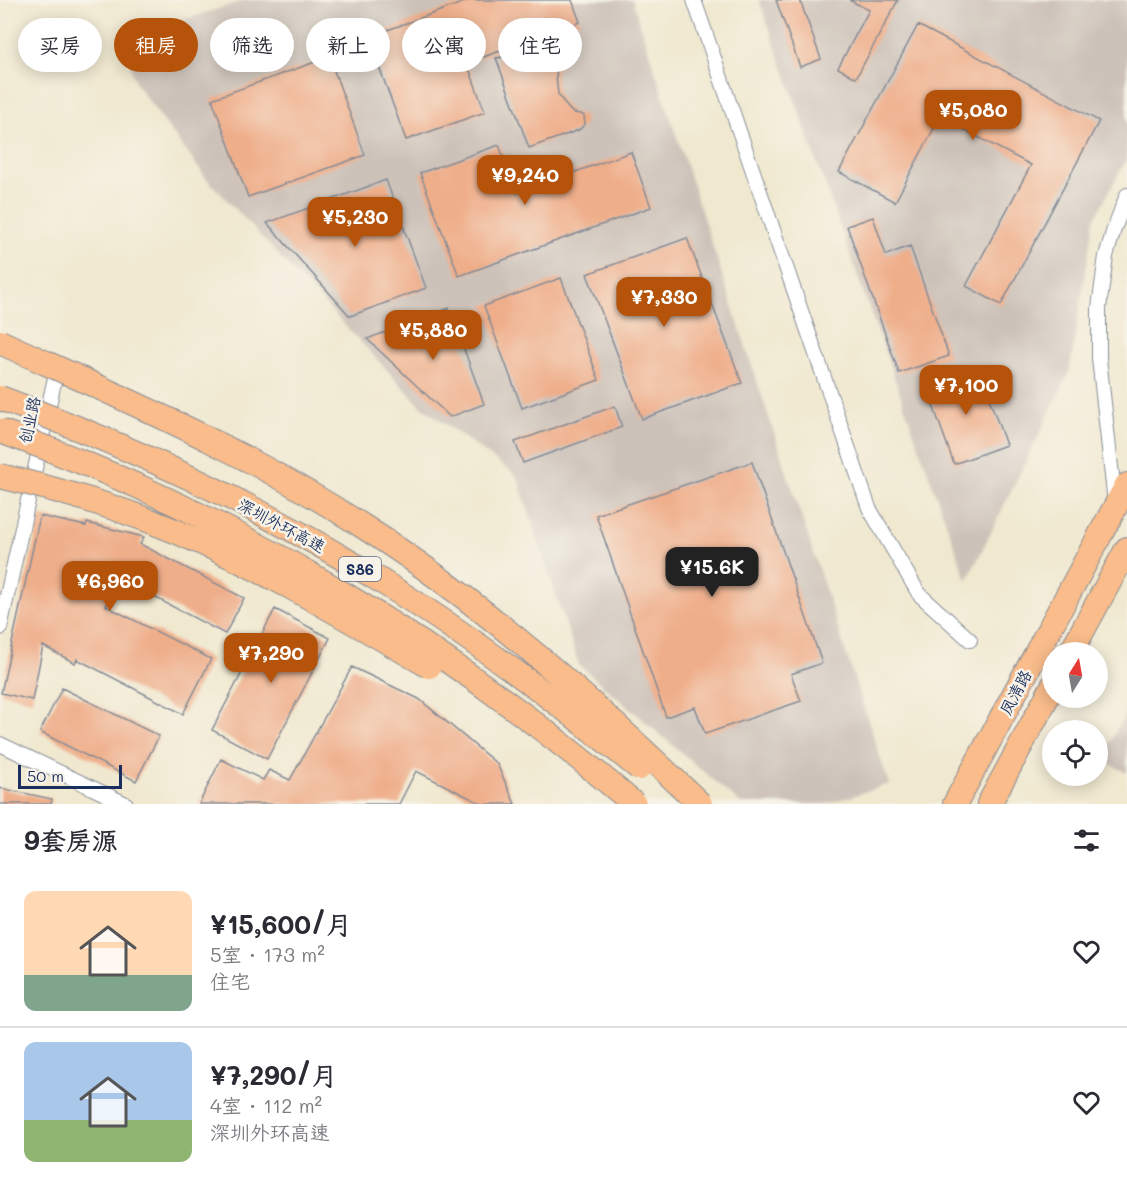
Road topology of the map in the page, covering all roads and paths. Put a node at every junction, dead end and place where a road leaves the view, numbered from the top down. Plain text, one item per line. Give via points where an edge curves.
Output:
1 (694, 0) edge
2 (1127, 195) edge
3 (0, 342) edge
4 (59, 359) dead end
5 (0, 398) edge
6 (0, 431) edge
7 (0, 476) edge
8 (1121, 496) edge
9 (1127, 549) edge
10 (0, 628) edge
11 (970, 640) dead end
12 (1076, 642) edge
13 (1042, 706) edge
14 (0, 744) edge
15 (576, 757) junction
16 (126, 804) edge
17 (634, 804) edge
18 (682, 804) edge
19 (700, 804) edge
20 (955, 804) edge
21 (989, 804) edge

1 - 11 street via 869,508 919,594
2 - 8 street via 1106,256 1098,308 1099,358
3 - 19 highway, bridge via 234,452 390,543 515,637
4 - 10 street, 创业路
5 - 18 highway, 深圳外环高速 / S86, bridge via 207,486 370,574 536,686
6 - 15 highway, 深圳外环高速 / S86, bridge via 167,500 302,570 439,655
7 - 15 highway, bridge via 117,509 234,558 326,606
8 - 20 highway, 凤清路
9 - 12 highway
13 - 21 highway, 凤清路
14 - 16 street
15 - 17 highway, 深圳外环高速 / S86, bridge

